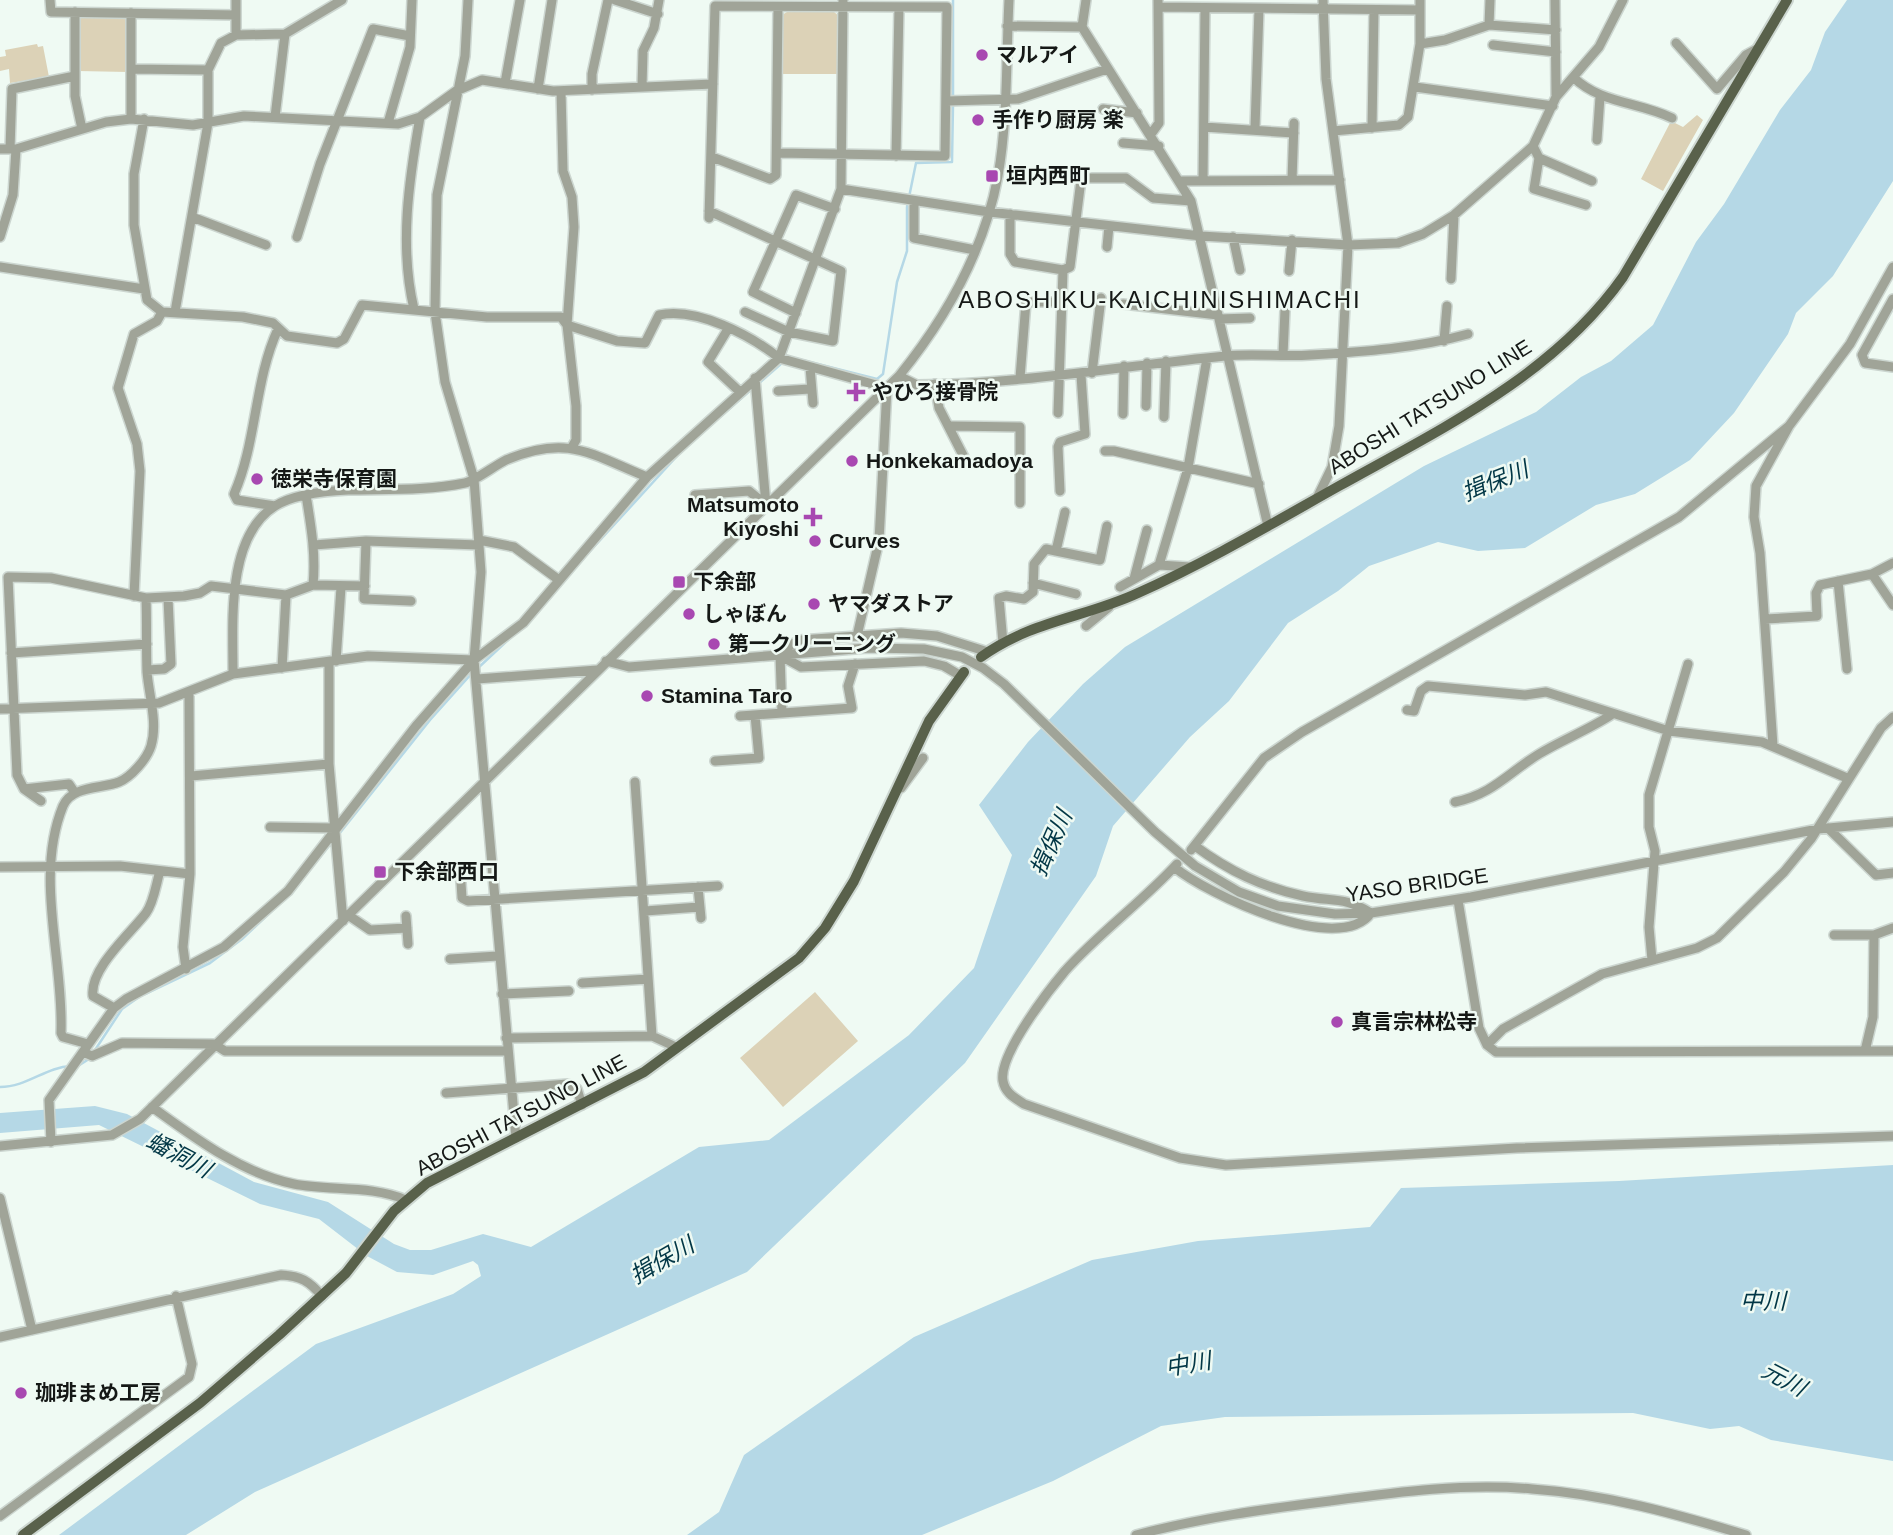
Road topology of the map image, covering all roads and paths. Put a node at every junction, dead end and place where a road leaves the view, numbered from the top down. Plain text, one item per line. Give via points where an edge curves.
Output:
1 (50, 0) edge
2 (236, 0) edge
3 (342, 0) edge
4 (412, 0) edge
5 (468, 0) edge
6 (520, 0) edge
7 (552, 0) edge
8 (608, 0) edge
9 (615, 0) edge
10 (659, 0) edge
11 (1009, 0) edge
12 (1086, 0) edge
13 (1490, 0) edge
14 (1555, 0) edge
15 (1623, 0) edge
16 (1787, 0) edge
17 (1158, 3) edge
18 (843, 4) edge
19 (1323, 5) edge
20 (1420, 5) edge
21 (778, 7) junction
22 (899, 7) junction
23 (1205, 8) junction
24 (1259, 9) junction
25 (1374, 10) junction
26 (75, 12) junction
27 (131, 13) junction
28 (658, 14) junction
29 (236, 15) junction
30 (1489, 25) junction
31 (1007, 26) junction
32 (1082, 27) junction
33 (1556, 30) junction
34 (285, 34) junction
35 (236, 36) junction
36 (410, 36) junction
37 (1676, 43) dead end
38 (1420, 44) junction
39 (1493, 45) dead end
40 (1757, 49) junction
41 (1556, 52) junction
42 (132, 69) junction
43 (1107, 69) junction
44 (208, 70) junction
45 (75, 76) junction
46 (1573, 77) junction
47 (505, 83) junction
48 (713, 84) junction
49 (642, 86) junction
50 (1415, 87) junction
51 (538, 89) junction
52 (592, 90) junction
53 (456, 91) junction
54 (561, 91) junction
55 (1600, 97) junction
56 (952, 101) junction
57 (1004, 102) junction
58 (1555, 102) junction
59 (1103, 108) dead end
60 (1137, 113) junction
61 (275, 117) junction
62 (420, 117) junction
63 (1672, 118) dead end
64 (131, 119) junction
65 (144, 119) junction
66 (338, 120) junction
67 (208, 123) junction
68 (388, 123) junction
69 (1204, 127) junction
70 (1255, 128) junction
71 (1372, 128) junction
72 (82, 129) junction
73 (1333, 131) junction
74 (1151, 134) junction
75 (1597, 140) dead end
76 (1123, 143) dead end
77 (1159, 146) junction
78 (1533, 146) junction
79 (8, 149) edge
80 (778, 153) junction
81 (841, 155) junction
82 (896, 156) junction
83 (712, 157) junction
84 (1539, 158) junction
85 (1292, 180) junction
86 (1340, 180) junction
87 (1181, 181) junction
88 (1203, 181) junction
89 (1592, 181) dead end
90 (841, 189) junction
91 (914, 201) junction
92 (1191, 201) junction
93 (1586, 205) dead end
94 (835, 209) junction
95 (989, 212) junction
96 (1010, 214) junction
97 (1454, 215) junction
98 (191, 217) junction
99 (1076, 222) junction
100 (1108, 226) junction
101 (1201, 236) junction
102 (0, 237) edge
103 (297, 237) dead end
104 (1233, 237) junction
105 (1292, 240) junction
106 (777, 243) junction
107 (266, 244) dead end
108 (1348, 245) junction
109 (1107, 247) dead end
110 (975, 250) junction
111 (816, 260) junction
112 (0, 267) edge
113 (1893, 267) edge
114 (1063, 270) junction
115 (1240, 270) dead end
116 (1289, 271) dead end
117 (1451, 279) dead end
118 (144, 289) junction
119 (1101, 298) dead end
120 (1893, 299) edge
121 (1060, 302) junction
122 (1123, 304) dead end
123 (1447, 306) dead end
124 (414, 309) junction
125 (1890, 309) edge
126 (1285, 310) dead end
127 (162, 312) junction
128 (175, 312) junction
129 (435, 312) junction
130 (745, 312) dead end
131 (796, 313) junction
132 (1219, 317) junction
133 (1250, 318) dead end
134 (567, 325) junction
135 (278, 329) junction
136 (728, 329) junction
137 (789, 332) junction
138 (1468, 334) dead end
139 (1444, 341) junction
140 (1342, 352) junction
141 (1228, 355) junction
142 (1283, 355) junction
143 (779, 358) junction
144 (1207, 358) junction
145 (1166, 361) junction
146 (1147, 363) junction
147 (1124, 366) junction
148 (810, 367) junction
149 (1893, 367) edge
150 (1092, 373) junction
151 (1081, 375) junction
152 (899, 376) junction
153 (1058, 376) junction
154 (1020, 378) junction
155 (756, 383) junction
156 (935, 384) junction
157 (887, 388) junction
158 (810, 389) junction
159 (740, 391) junction
160 (778, 391) dead end
161 (813, 403) dead end
162 (1146, 406) dead end
163 (1058, 413) dead end
164 (1122, 414) dead end
165 (1164, 417) dead end
166 (951, 426) junction
167 (1789, 426) junction
168 (572, 447) junction
169 (1105, 452) dead end
170 (967, 463) dead end
171 (1188, 468) junction
172 (647, 477) junction
173 (474, 479) junction
174 (1259, 484) junction
175 (1060, 491) dead end
176 (306, 495) junction
177 (695, 495) dead end
178 (1317, 498) junction
179 (1020, 503) dead end
180 (766, 505) junction
181 (275, 506) junction
182 (1065, 512) dead end
183 (1107, 526) dead end
184 (1268, 526) junction
185 (1147, 530) dead end
186 (366, 541) junction
187 (479, 542) junction
188 (314, 545) junction
189 (1056, 551) junction
190 (1893, 563) edge
191 (1160, 565) junction
192 (1190, 567) junction
193 (1871, 574) junction
194 (1134, 579) junction
195 (559, 580) junction
196 (1838, 581) junction
197 (1033, 583) junction
198 (313, 585) junction
199 (365, 586) junction
200 (341, 587) junction
201 (1120, 587) dead end
202 (235, 589) junction
203 (1076, 594) dead end
204 (286, 595) junction
205 (134, 596) junction
206 (146, 598) junction
207 (168, 598) junction
208 (411, 601) dead end
209 (1115, 601) junction
210 (1893, 605) edge
211 (5, 616) edge
212 (1765, 618) junction
213 (1086, 626) dead end
214 (857, 636) junction
215 (1003, 643) junction
216 (147, 644) junction
217 (11, 653) junction
218 (779, 655) junction
219 (985, 655) joint
220 (474, 660) junction
221 (606, 661) junction
222 (332, 662) junction
223 (855, 664) junction
224 (1688, 664) dead end
225 (282, 668) junction
226 (1847, 668) dead end
227 (147, 670) junction
228 (597, 670) junction
229 (233, 674) junction
230 (962, 674) joint
231 (477, 679) junction
232 (189, 692) junction
233 (150, 702) junction
234 (14, 708) junction
235 (0, 709) edge
236 (1407, 710) dead end
237 (782, 713) junction
238 (755, 715) junction
239 (1611, 715) junction
240 (740, 716) dead end
241 (1893, 717) edge
242 (1669, 731) junction
243 (1773, 746) junction
244 (923, 758) dead end
245 (715, 761) dead end
246 (329, 764) junction
247 (191, 776) junction
248 (1847, 778) junction
249 (486, 780) junction
250 (635, 782) dead end
251 (24, 789) junction
252 (75, 793) junction
253 (41, 801) dead end
254 (1455, 802) dead end
255 (890, 803) junction
256 (1893, 822) edge
257 (270, 827) dead end
258 (1823, 829) junction
259 (334, 831) junction
260 (1653, 862) junction
261 (0, 867) edge
262 (52, 868) junction
263 (460, 868) dead end
264 (160, 871) junction
265 (1893, 873) edge
266 (190, 874) junction
267 (718, 886) dead end
268 (698, 887) junction
269 (644, 890) junction
270 (1458, 900) junction
271 (494, 901) junction
272 (645, 911) junction
273 (1371, 913) junction
274 (406, 916) dead end
275 (346, 918) junction
276 (407, 928) junction
277 (1893, 928) edge
278 (1833, 935) dead end
279 (1874, 935) junction
280 (408, 944) dead end
281 (498, 956) junction
282 (450, 959) dead end
283 (1652, 960) junction
284 (186, 969) junction
285 (648, 979) junction
286 (582, 983) dead end
287 (569, 991) dead end
288 (502, 994) junction
289 (114, 1008) junction
290 (652, 1036) junction
291 (506, 1038) junction
292 (214, 1044) junction
293 (1487, 1045) junction
294 (676, 1047) junction
295 (86, 1048) junction
296 (507, 1051) junction
297 (1865, 1051) junction
298 (1893, 1051) edge
299 (511, 1088) junction
300 (446, 1093) dead end
301 (582, 1105) junction
302 (152, 1107) junction
303 (1893, 1136) edge
304 (516, 1138) junction
305 (51, 1142) junction
306 (0, 1146) edge
307 (0, 1198) edge
308 (406, 1200) junction
309 (176, 1296) junction
310 (322, 1296) junction
311 (32, 1330) junction
312 (0, 1337) edge
313 (0, 1516) edge
314 (23, 1535) edge
315 (1136, 1535) edge
316 (1746, 1535) edge

1 - 26 street via 51,12
2 - 29 street
3 - 34 street
4 - 36 street
5 - 53 street via 465,56
6 - 47 street
7 - 51 street
8 - 52 street
9 - 28 street
10 - 28 street
11 - 31 street
12 - 32 street
13 - 30 street
14 - 33 street
15 - 46 street via 1609,32
16 - 40 main road, ABOSHI TATSUNO LINE
17 - 23 street
17 - 74 street via 1159,123
18 - 21 street
18 - 22 street
18 - 81 street
19 - 24 street
19 - 25 street
19 - 73 street
20 - 25 street
20 - 38 street
21 - 48 street via 715,6
21 - 80 street
22 - 56 street via 947,7
22 - 82 street
23 - 24 street
23 - 69 street
24 - 70 street
25 - 71 street
26 - 27 street
26 - 45 street
27 - 29 street
27 - 42 street
28 - 49 street via 643,51
29 - 35 street
30 - 33 street
30 - 38 street
31 - 32 street
31 - 57 street
32 - 43 street
33 - 41 street
34 - 35 street
34 - 61 street
35 - 44 street via 221,43
36 - 66 street via 373,29
36 - 68 street
37 - 40 street via 1717,89 1746,55
38 - 50 street
39 - 41 street
40 - 178 main road, ABOSHI TATSUNO LINE via 1623,277 1584,326 1522,377
41 - 58 street
42 - 44 street
42 - 64 street
43 - 57 street
43 - 60 street
44 - 67 street
45 - 72 street
45 - 79 street via 12,89
46 - 55 street
46 - 58 street
47 - 51 street
47 - 53 street via 482,80
48 - 49 street
48 - 83 street
49 - 52 street
50 - 58 street
50 - 71 street via 1408,117 1399,125
51 - 54 street
52 - 54 street
53 - 62 street
53 - 129 street via 435,215
54 - 134 street via 563,171 572,197 573,227
55 - 63 street via 1649,107
55 - 75 street
56 - 57 street
56 - 82 street via 945,156
57 - 95 street via 1000,165
58 - 78 street
59 - 60 street
60 - 74 street
61 - 66 street
61 - 67 street via 244,116
62 - 68 street
62 - 124 street via 407,214 406,277
64 - 65 street
64 - 72 street
65 - 67 street
65 - 118 street via 134,174 134,216
66 - 68 street
66 - 103 street
67 - 98 street
69 - 70 street
69 - 88 street
70 - 85 street via 1264,133 1294,128
71 - 73 street
72 - 79 street
73 - 86 street
74 - 77 street
76 - 77 street
77 - 87 street
78 - 84 street
78 - 97 street
79 - 102 street via 13,195
80 - 81 street
80 - 83 street via 776,175 770,179
81 - 82 street
81 - 90 street
83 - 106 street via 709,214
84 - 89 street
84 - 93 street via 1534,189
85 - 86 street
85 - 88 street
86 - 108 street
87 - 88 street
87 - 92 street
90 - 91 street
90 - 94 street
91 - 95 street
91 - 110 street via 914,238
92 - 99 street via 1153,198 1126,178 1081,175
92 - 101 street
94 - 106 street via 796,195
94 - 111 street
95 - 96 street
95 - 110 street
96 - 99 street
96 - 114 street via 1010,254 1015,262
97 - 108 street via 1398,243
97 - 117 street
98 - 107 street
98 - 128 street
99 - 100 street
99 - 114 street via 1070,267
100 - 101 street
100 - 109 street
101 - 104 street
101 - 132 street
104 - 105 street
104 - 115 street
105 - 108 street
105 - 116 street
106 - 111 street
106 - 131 street via 753,292
108 - 140 street
110 - 152 street via 946,312
111 - 131 street
111 - 137 street via 841,271 833,341
112 - 118 street
113 - 167 street via 1850,344
114 - 121 street
118 - 127 street via 147,300
119 - 150 street
120 - 125 street
121 - 153 street
121 - 154 street via 1026,302
122 - 132 street
123 - 139 street
124 - 129 street
124 - 135 street via 362,305 344,339 337,343 286,336
125 - 149 street via 1861,355 1865,363
126 - 142 street
127 - 128 street
127 - 205 street via 158,321 134,334 118,380 140,471
128 - 135 street via 243,317 273,323
129 - 134 street via 561,317
129 - 173 street via 445,382
130 - 137 street
131 - 137 street
132 - 133 street
132 - 141 street
134 - 136 street via 632,344 645,342 659,315 694,317
134 - 168 street via 576,406
135 - 181 street via 246,465 234,494 237,500
136 - 143 street
136 - 159 street via 708,362
137 - 143 street
138 - 139 street
139 - 140 street
140 - 142 street
140 - 178 street via 1337,440 1332,467
141 - 142 street
141 - 144 street
141 - 174 street
143 - 148 street
143 - 155 street
144 - 145 street
144 - 171 street
145 - 146 street
145 - 165 street
146 - 147 street
146 - 162 street
147 - 150 street
147 - 164 street
148 - 157 street
148 - 158 street
150 - 151 street
151 - 153 street
151 - 175 street via 1084,433 1060,442
152 - 156 street via 913,384
152 - 157 street
153 - 154 street
153 - 163 street
154 - 156 street
155 - 159 street
155 - 180 street
156 - 166 street via 939,408
157 - 180 street
157 - 214 street via 879,541
158 - 160 street
158 - 161 street
159 - 172 street
166 - 170 street
166 - 179 street via 1020,426
167 - 212 street via 1756,486 1754,517
167 - 273 street via 1679,517 1264,758 1193,848 1241,877 1306,897 1352,901
168 - 172 street
168 - 173 street via 551,447 509,459
169 - 171 street
171 - 174 street
171 - 191 street
172 - 195 street
173 - 176 street
173 - 187 street
174 - 184 street
176 - 181 street
176 - 188 street
177 - 180 street via 749,491
178 - 184 main road, ABOSHI TATSUNO LINE
180 - 221 street
181 - 202 street via 242,548
182 - 189 street
183 - 189 street via 1100,561
184 - 192 main road, ABOSHI TATSUNO LINE
185 - 194 street
186 - 187 street
186 - 188 street
186 - 199 street
187 - 195 street via 514,547
187 - 220 street
188 - 198 street
189 - 197 street via 1046,549 1034,564
190 - 193 street
191 - 192 street
191 - 194 street
192 - 209 main road, ABOSHI TATSUNO LINE
193 - 196 street
193 - 210 street
194 - 201 street
195 - 220 street via 523,623
196 - 212 street via 1820,585 1816,616
196 - 226 street
197 - 203 street
197 - 215 street via 1033,592 1024,599 999,598
198 - 200 street
198 - 204 street
199 - 200 street
199 - 208 street via 365,598
200 - 222 street
202 - 204 street
202 - 207 street via 211,586 200,593
202 - 229 street
204 - 225 street
205 - 206 street
205 - 211 street via 51,578 8,577
206 - 207 street
206 - 216 street
207 - 227 street via 172,664
209 - 213 street
209 - 215 main road, ABOSHI TATSUNO LINE via 1053,620
211 - 217 street
212 - 243 street
214 - 218 street via 800,640
214 - 219 street via 937,636
215 - 219 main road, ABOSHI TATSUNO LINE
216 - 217 street
216 - 227 street
217 - 234 street
218 - 221 street, YASO BRIDGE via 629,667
218 - 223 street via 801,667
218 - 237 street
218 - 273 street, YASO BRIDGE via 867,648 924,649 962,657 1004,684 1195,866 1239,892 1278,906 1335,914
220 - 222 street via 368,656
220 - 231 street
220 - 259 street
221 - 228 street
222 - 225 street
222 - 246 street
223 - 230 street via 924,661
223 - 237 street via 848,686 852,708
224 - 242 street
225 - 229 street
227 - 233 street
228 - 231 street
228 - 249 street
229 - 232 street
230 - 255 main road, ABOSHI TATSUNO LINE via 929,721
231 - 249 street
232 - 233 street via 166,702
232 - 247 street
233 - 234 street
233 - 252 street via 151,747 134,771 120,782
234 - 235 street
234 - 251 street via 17,775
236 - 239 street via 1414,710 1421,691 1428,686 1525,695 1546,692
237 - 238 street
238 - 240 street
238 - 245 street via 759,758
239 - 242 street
239 - 254 street via 1538,754 1503,783
241 - 248 street
242 - 243 street
242 - 260 street via 1649,795
243 - 248 street
244 - 255 street
246 - 247 street
246 - 259 street
247 - 266 street
248 - 258 street
249 - 271 street
249 - 275 street
250 - 269 street
251 - 252 street via 62,782
251 - 253 street
252 - 262 street via 64,803
255 - 294 main road, ABOSHI TATSUNO LINE via 854,881 813,944 773,979
256 - 258 street, YASO BRIDGE
257 - 259 street
258 - 260 street, YASO BRIDGE
258 - 265 street via 1876,874
258 - 283 street via 1717,938
259 - 275 street
259 - 284 street via 288,891 224,947
260 - 270 street, YASO BRIDGE
260 - 283 street
261 - 262 street
262 - 264 street via 120,866
262 - 295 street via 61,1033
263 - 271 street via 464,900
264 - 266 street
264 - 289 street via 146,912 106,960 92,989 93,996
266 - 284 street via 183,947
267 - 268 street
268 - 269 street
268 - 272 street via 700,913
269 - 271 street
269 - 272 street
270 - 273 street, YASO BRIDGE
270 - 293 street via 1479,1028
271 - 281 street
272 - 285 street
273 - 303 street via 1351,927 1299,924 1229,900 1176,866 1065,972 1017,1039 1005,1062 1003,1081 1009,1093 1024,1104 1180,1158 1226,1165
274 - 276 street
275 - 276 street via 370,930
275 - 292 street
276 - 280 street
277 - 279 street
278 - 279 street
279 - 297 street via 1873,1017
281 - 282 street
281 - 288 street
283 - 293 street via 1602,974 1503,1029
284 - 289 street
285 - 286 street
285 - 290 street
287 - 288 street
288 - 291 street
289 - 295 street
290 - 291 street
290 - 294 street
291 - 296 street
292 - 295 street via 122,1043 92,1056
292 - 296 street via 225,1051
292 - 302 street
293 - 297 street via 1496,1052
294 - 301 main road, ABOSHI TATSUNO LINE via 644,1072
295 - 305 street via 49,1100
296 - 299 street
297 - 298 street
299 - 300 street
299 - 301 street via 568,1084 577,1089
299 - 304 street
301 - 304 main road, ABOSHI TATSUNO LINE
302 - 305 street via 120,1132
302 - 308 street via 193,1137 267,1176
304 - 308 main road, ABOSHI TATSUNO LINE via 443,1173
305 - 306 street
307 - 311 street
308 - 310 main road, ABOSHI TATSUNO LINE
309 - 310 street via 281,1275 299,1276
309 - 311 street
309 - 313 street via 192,1364 189,1377
310 - 314 main road, ABOSHI TATSUNO LINE via 200,1403
311 - 312 street
315 - 316 street via 1207,1518 1480,1486 1598,1498

